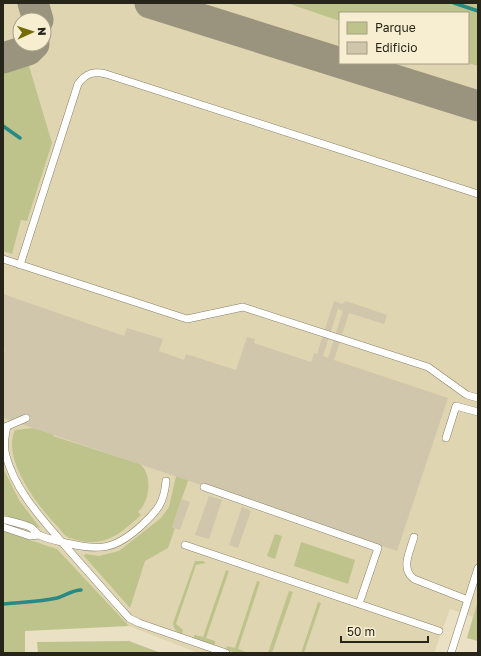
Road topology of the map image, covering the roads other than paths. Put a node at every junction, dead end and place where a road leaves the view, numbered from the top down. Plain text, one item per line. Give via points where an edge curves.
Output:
1 (478, 194) edge
2 (3, 259) edge
3 (20, 265) junction
4 (478, 398) edge
5 (478, 412) edge
6 (26, 418) dead end
7 (5, 427) edge
8 (446, 438) dead end
9 (166, 481) dead end
10 (204, 487) dead end
11 (3, 520) edge
12 (3, 527) edge
13 (39, 535) junction
14 (414, 537) dead end
15 (62, 542) junction
16 (185, 545) dead end
17 (478, 568) edge
18 (468, 600) junction
19 (359, 604) junction
20 (438, 631) dead end
21 (226, 653) edge
22 (451, 653) edge

1 - 3 lane via 106,74 90,73 78,84
2 - 3 lane
3 - 4 lane via 187,320 243,307 428,367 467,394
5 - 8 lane via 456,406
6 - 7 lane
7 - 15 lane via 6,458 17,482 33,508
9 - 15 lane via 165,492 156,512 120,542 95,548
10 - 19 lane via 378,548
11 - 13 lane via 32,528
12 - 13 lane via 30,536
13 - 15 lane
14 - 18 lane via 406,565 410,575 414,579
15 - 21 lane via 129,618
16 - 19 lane
17 - 18 lane
18 - 22 lane
19 - 20 lane

